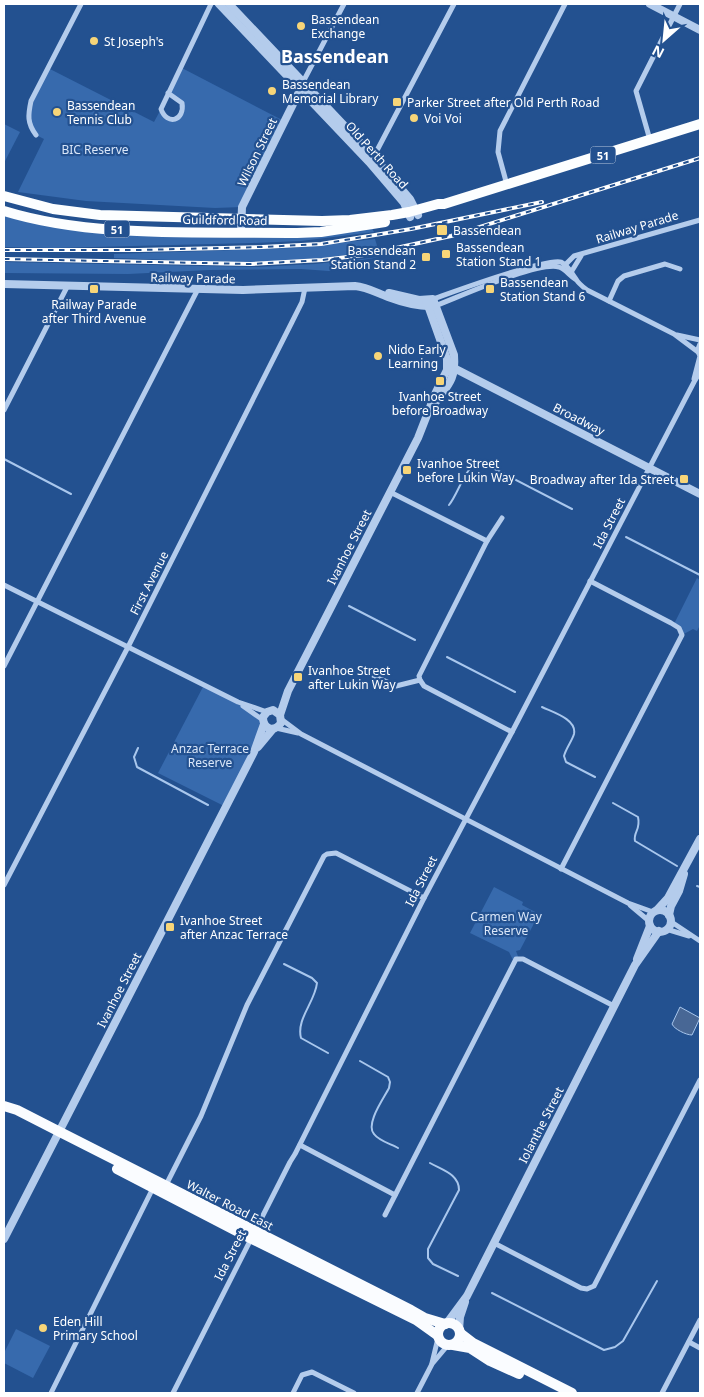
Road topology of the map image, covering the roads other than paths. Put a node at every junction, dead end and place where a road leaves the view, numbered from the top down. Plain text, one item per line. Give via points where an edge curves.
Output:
1 (81, 4) edge
2 (211, 4) edge
3 (219, 4) edge
4 (229, 4) edge
5 (344, 4) edge
6 (454, 4) edge
7 (566, 4) edge
8 (650, 4) edge
9 (680, 4) edge
10 (674, 16) junction
11 (700, 30) edge
12 (302, 85) junction
13 (168, 92) junction
14 (700, 124) edge
15 (36, 135) dead end
16 (650, 140) junction
17 (372, 160) junction
18 (507, 186) junction
19 (4, 196) edge
20 (4, 210) edge
21 (413, 213) junction
22 (242, 219) junction
23 (700, 220) edge
24 (241, 232) junction
25 (581, 256) junction
26 (564, 267) junction
27 (680, 269) dead end
28 (571, 274) junction
29 (4, 284) edge
30 (67, 286) junction
31 (305, 288) junction
32 (198, 289) junction
33 (609, 301) junction
34 (431, 303) junction
35 (674, 334) junction
36 (700, 340) edge
37 (700, 344) edge
38 (699, 355) edge
39 (451, 367) junction
40 (700, 372) edge
41 (694, 382) junction
42 (4, 410) edge
43 (649, 467) junction
44 (390, 492) junction
45 (700, 494) edge
46 (502, 518) dead end
47 (487, 542) junction
48 (590, 581) junction
49 (4, 585) edge
50 (37, 602) junction
51 (128, 647) junction
52 (4, 666) edge
53 (374, 676) dead end
54 (420, 680) junction
55 (288, 691) junction
56 (238, 702) junction
57 (268, 711) junction
58 (281, 717) junction
59 (263, 722) junction
60 (274, 729) junction
61 (512, 732) junction
62 (301, 734) junction
63 (254, 752) junction
64 (464, 820) junction
65 (700, 839) edge
66 (686, 865) junction
67 (561, 869) junction
68 (4, 885) edge
69 (424, 898) junction
70 (628, 904) junction
71 (655, 911) junction
72 (670, 918) junction
73 (650, 924) junction
74 (663, 930) junction
75 (694, 938) junction
76 (700, 941) edge
77 (635, 965) junction
78 (614, 1006) junction
79 (700, 1080) edge
80 (4, 1107) edge
81 (58, 1135) junction
82 (300, 1145) junction
83 (159, 1187) junction
84 (396, 1194) junction
85 (385, 1215) dead end
86 (252, 1234) junction
87 (4, 1239) edge
88 (494, 1243) junction
89 (467, 1296) junction
90 (700, 1320) edge
91 (446, 1323) junction
92 (459, 1331) junction
93 (438, 1336) junction
94 (689, 1342) junction
95 (450, 1345) junction
96 (700, 1348) edge
97 (432, 1364) junction
98 (51, 1393) edge
99 (173, 1393) edge
100 (293, 1393) edge
101 (354, 1393) edge
102 (417, 1393) edge
103 (558, 1393) edge
104 (572, 1393) edge
105 (662, 1393) edge

1 - 15 street via 31,101 28,124
2 - 13 street
3 - 12 street, Old Perth Road
4 - 12 street, Old Perth Road
5 - 12 street, Wilson Street
6 - 17 street
7 - 18 street via 500,131 498,152
8 - 10 street
9 - 10 street
10 - 11 street
10 - 16 street via 636,91
12 - 17 street, Old Perth Road
12 - 22 street, Wilson Street via 242,207
13 - 13 street via 161,109 168,119 175,119 183,110 182,103
14 - 16 highway, Guildford Road / 51
16 - 18 highway, Guildford Road / 51
17 - 21 street, Old Perth Road
18 - 21 highway, Guildford Road / 51 via 444,204 441,208
19 - 22 highway, Guildford Road / 51 via 53,209 100,215
20 - 24 highway, Guildford Road / 51 via 58,223 126,230
21 - 22 highway, Guildford Road / 51 via 350,220
21 - 24 highway, Guildford Road / 51 via 321,232
22 - 24 street, Wilson Street
23 - 25 street, Railway Parade
25 - 26 street, Railway Parade via 571,258
25 - 28 street
26 - 28 street
26 - 34 street, Railway Parade via 532,271
27 - 33 street via 665,264 624,276 618,281
28 - 33 street via 587,290
29 - 30 street, Railway Parade
30 - 32 street, Railway Parade
30 - 42 street
31 - 32 street, Railway Parade
31 - 34 street, Railway Parade via 365,287 410,304
31 - 51 street, First Avenue via 302,302
32 - 50 street
33 - 35 street
34 - 39 street via 454,355
35 - 36 street
35 - 38 street
37 - 38 street, Ida Street
38 - 41 street, Ida Street
39 - 43 street, Broadway
39 - 44 street, Ivanhoe Street
40 - 41 street, Ida Street
41 - 43 street, Ida Street
43 - 45 street, Broadway
43 - 48 street, Ida Street
44 - 47 street
44 - 55 street, Ivanhoe Street
46 - 47 street
47 - 54 street via 420,672
48 - 61 street, Ida Street
48 - 67 street via 671,623 679,628 682,635
49 - 50 street
50 - 51 street
50 - 52 street
51 - 56 street
51 - 68 street, First Avenue
53 - 54 street via 396,686
54 - 61 street via 424,686
55 - 57 street, Ivanhoe Street
55 - 58 street, Ivanhoe Street
56 - 57 street
56 - 59 street
57 - 58 street via 277,712
57 - 59 street
58 - 60 street via 281,723
58 - 62 street
59 - 60 street
59 - 63 street, Ivanhoe Street
60 - 62 street
60 - 63 street, Ivanhoe Street
61 - 64 street, Ida Street
62 - 64 street
63 - 81 street, Ivanhoe Street
64 - 67 street
64 - 69 street, Ida Street
65 - 66 street
66 - 71 street via 665,902
66 - 72 street via 671,906
67 - 70 street
69 - 82 street, Ida Street
69 - 83 street via 336,853 324,856 247,1006 201,1116
70 - 71 street
70 - 73 street
71 - 72 street via 663,910
71 - 73 street, Iolanthe Street
72 - 74 street, Iolanthe Street
72 - 75 street
73 - 74 street
73 - 77 street, Iolanthe Street
74 - 75 street
74 - 77 street, Iolanthe Street
75 - 76 street
77 - 78 street, Iolanthe Street
78 - 84 street via 523,959 516,960
78 - 88 street, Iolanthe Street
79 - 88 street via 594,1286 587,1290 580,1288
80 - 81 main road, Walter Road East via 15,1116
81 - 83 main road, Walter Road East
81 - 87 street, Ivanhoe Street
82 - 84 street
82 - 86 street, Ida Street
83 - 86 main road, Walter Road East
83 - 98 street
84 - 85 street
86 - 91 main road, Walter Road East via 425,1318
86 - 93 main road, Walter Road East via 416,1320
86 - 99 street, Ida Street
88 - 89 street, Iolanthe Street
89 - 91 street, Iolanthe Street
89 - 92 street, Iolanthe Street
90 - 94 street
91 - 92 main road
91 - 93 main road via 440,1327
92 - 95 main road via 459,1340
92 - 104 main road via 473,1343
93 - 95 main road via 442,1343
93 - 97 street
94 - 96 street
94 - 105 street
95 - 97 street
95 - 103 main road via 474,1350 490,1361
97 - 102 street
100 - 101 street via 302,1375 312,1372

